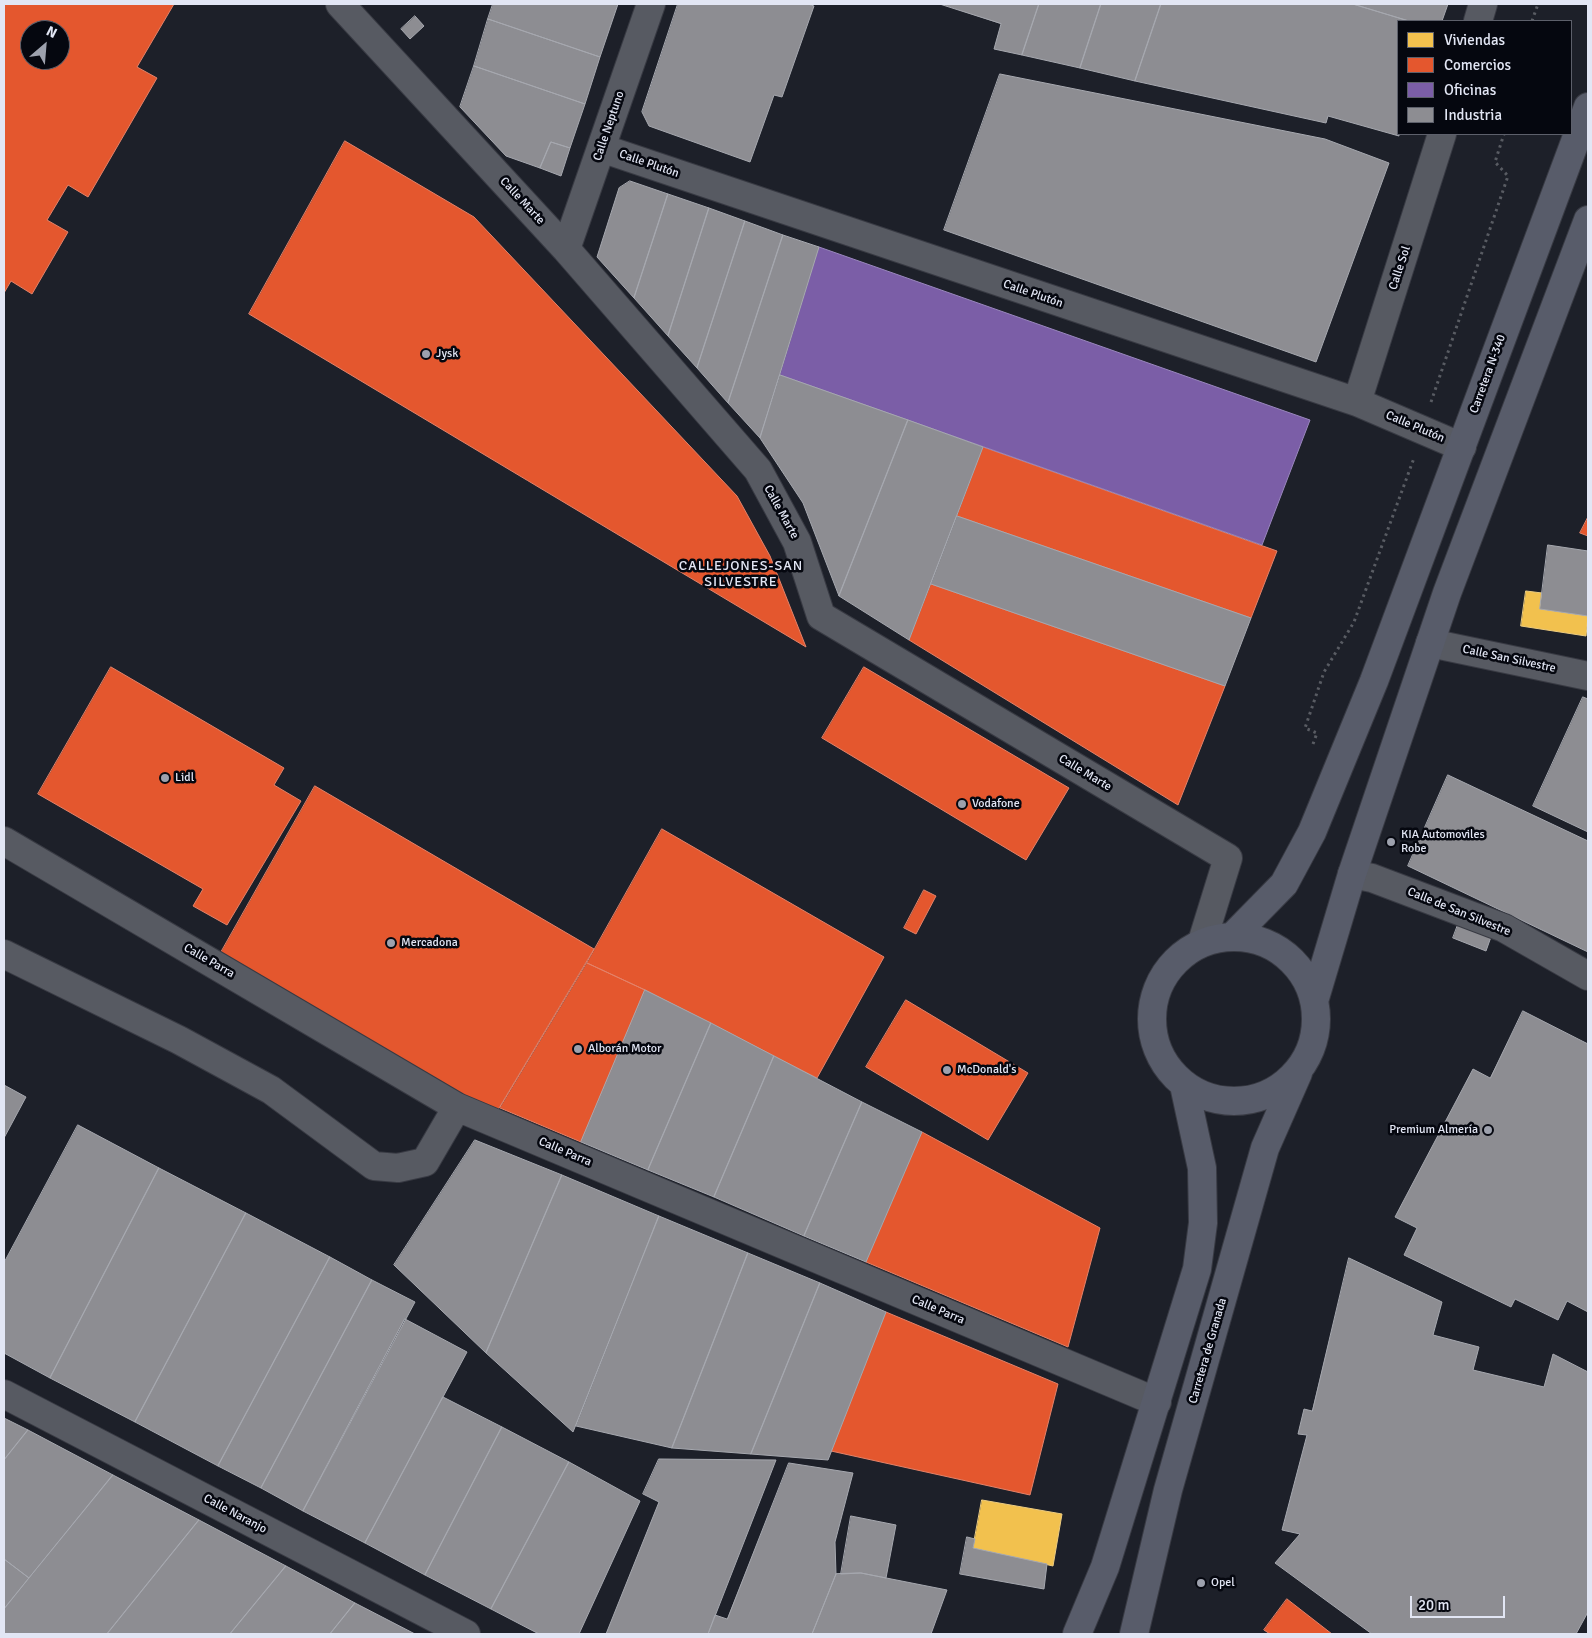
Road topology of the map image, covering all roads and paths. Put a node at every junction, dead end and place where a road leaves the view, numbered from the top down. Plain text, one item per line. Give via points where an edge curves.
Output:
1 (340, 4) edge
2 (651, 4) edge
3 (1483, 4) edge
4 (1538, 4) edge
5 (1478, 20) edge
6 (1532, 20) edge
7 (1588, 107) edge
8 (1442, 135) edge
9 (1504, 135) edge
10 (601, 148) junction
11 (1588, 221) edge
12 (566, 249) junction
13 (1357, 402) junction
14 (1422, 430) junction
15 (1462, 447) junction
16 (1430, 643) junction
17 (1588, 676) edge
18 (1311, 750) dead end
19 (4, 841) edge
20 (1352, 874) junction
21 (1233, 936) junction
22 (1202, 942) junction
23 (4, 954) edge
24 (1588, 976) edge
25 (1315, 998) junction
26 (1298, 1072) junction
27 (1184, 1086) junction
28 (457, 1107) junction
29 (4, 1394) edge
30 (1156, 1402) junction
31 (466, 1634) edge
32 (1077, 1634) edge
33 (1134, 1634) edge

1 - 12 street, Calle Marte
2 - 10 street, Calle Neptuno
3 - 5 street
4 - 6 path
7 - 15 highway, Carretera N-340
8 - 13 street, Calle Sol
9 - 14 path via 1495,162 1508,176
10 - 12 street, Calle Neptuno
10 - 13 street, Calle Plutón
11 - 16 highway
12 - 22 street, Calle Marte via 758,470 798,542 821,616 1228,858
13 - 14 street, Calle Plutón
14 - 15 street, Calle Plutón
14 - 18 path via 1354,622 1324,672 1305,728 1317,733
15 - 21 highway, Carretera N-340 via 1374,681 1312,832 1284,884
16 - 17 street, Calle San Silvestre
16 - 20 highway
19 - 28 street, Calle Parra
20 - 24 street, Calle de San Silvestre via 1372,878 1504,928
20 - 25 highway
21 - 22 highway
21 - 25 highway via 1248,937 1276,947 1298,966
22 - 27 highway via 1178,957 1154,995 1151,1029 1163,1063
23 - 28 street via 179,1040 271,1090 374,1166 398,1168 426,1162
25 - 26 highway via 1318,1021 1313,1045
26 - 27 highway via 1286,1084 1261,1098 1241,1102 1212,1099
26 - 33 highway, Carretera de Granada via 1265,1148 1168,1490
27 - 30 highway via 1202,1168 1203,1223 1197,1269
28 - 30 street, Calle Parra
29 - 31 street, Calle Naranjo
30 - 32 highway via 1105,1567

